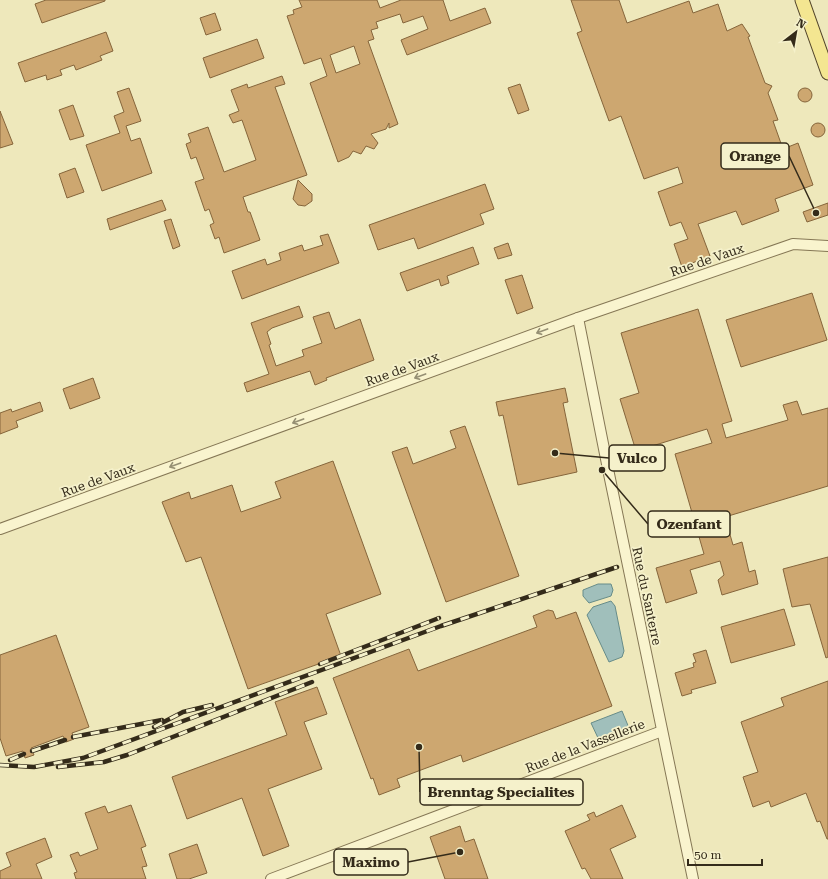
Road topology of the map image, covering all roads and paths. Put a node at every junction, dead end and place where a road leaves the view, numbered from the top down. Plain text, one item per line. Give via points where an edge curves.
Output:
1 (802, 0) edge
2 (828, 73) edge
3 (828, 246) edge
4 (816, 247) junction
5 (828, 252) edge
6 (578, 318) junction
7 (0, 529) edge
8 (662, 731) junction
9 (271, 879) edge
10 (693, 879) edge

1 - 2 main road
3 - 4 street, Rue de Vaux
4 - 5 street, Rue de Vaux
4 - 6 street, Rue de Vaux via 792,244
6 -> 7 street, Rue de Vaux
6 - 8 street, Rue du Santerre
8 - 9 street, Rue de la Vassellerie
8 - 10 street, Rue du Santerre

